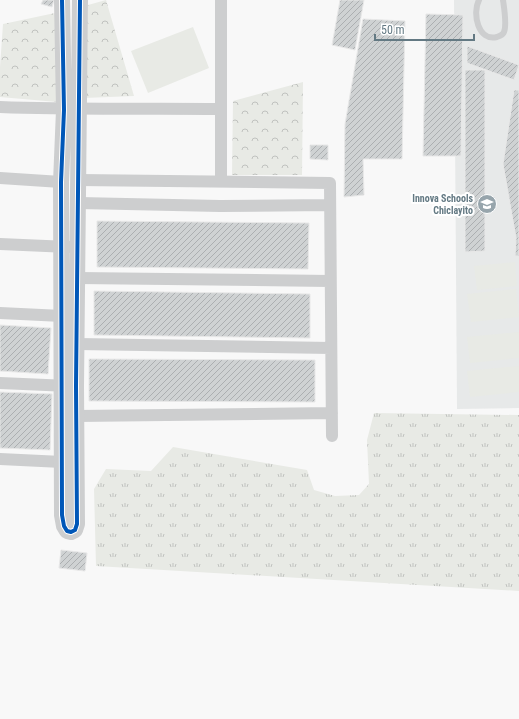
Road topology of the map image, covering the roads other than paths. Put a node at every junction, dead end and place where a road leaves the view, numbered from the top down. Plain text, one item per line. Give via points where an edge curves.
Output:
1 (62, 0) edge
2 (80, 0) edge
3 (221, 0) edge
4 (479, 0) edge
5 (504, 0) edge
6 (61, 18) junction
7 (79, 18) junction
8 (0, 107) edge
9 (71, 109) junction
10 (221, 109) junction
11 (0, 178) edge
12 (79, 180) junction
13 (221, 181) junction
14 (61, 182) junction
15 (79, 203) junction
16 (330, 205) junction
17 (0, 244) edge
18 (62, 247) junction
19 (78, 247) junction
20 (78, 278) junction
21 (330, 281) junction
22 (0, 313) edge
23 (62, 316) junction
24 (78, 344) junction
25 (331, 348) junction
26 (0, 383) edge
27 (69, 386) junction
28 (332, 413) junction
29 (77, 416) junction
30 (332, 436) dead end
31 (0, 459) edge
32 (62, 462) junction

1 - 6 street
2 - 7 street
3 - 10 street
4 - 5 lane via 479,29 487,37 495,37 505,31
6 - 7 street
6 - 9 street
7 - 9 street
8 - 9 street
9 - 10 street
9 - 12 street
9 - 14 street
10 - 13 street
11 - 14 street
12 - 13 street
12 - 15 street
13 - 16 street via 330,183
14 - 18 street
15 - 16 street
15 - 19 street
16 - 21 street
17 - 18 street
18 - 19 street
18 - 23 street
19 - 20 street
20 - 21 street
20 - 24 street
21 - 25 street
22 - 23 street
23 - 27 street
24 - 25 street
24 - 27 street
25 - 28 street
26 - 27 street
27 - 29 street
27 - 32 street
28 - 29 street
28 - 30 street
29 - 32 street via 77,524 72,532 67,531 64,526 62,515
31 - 32 street

